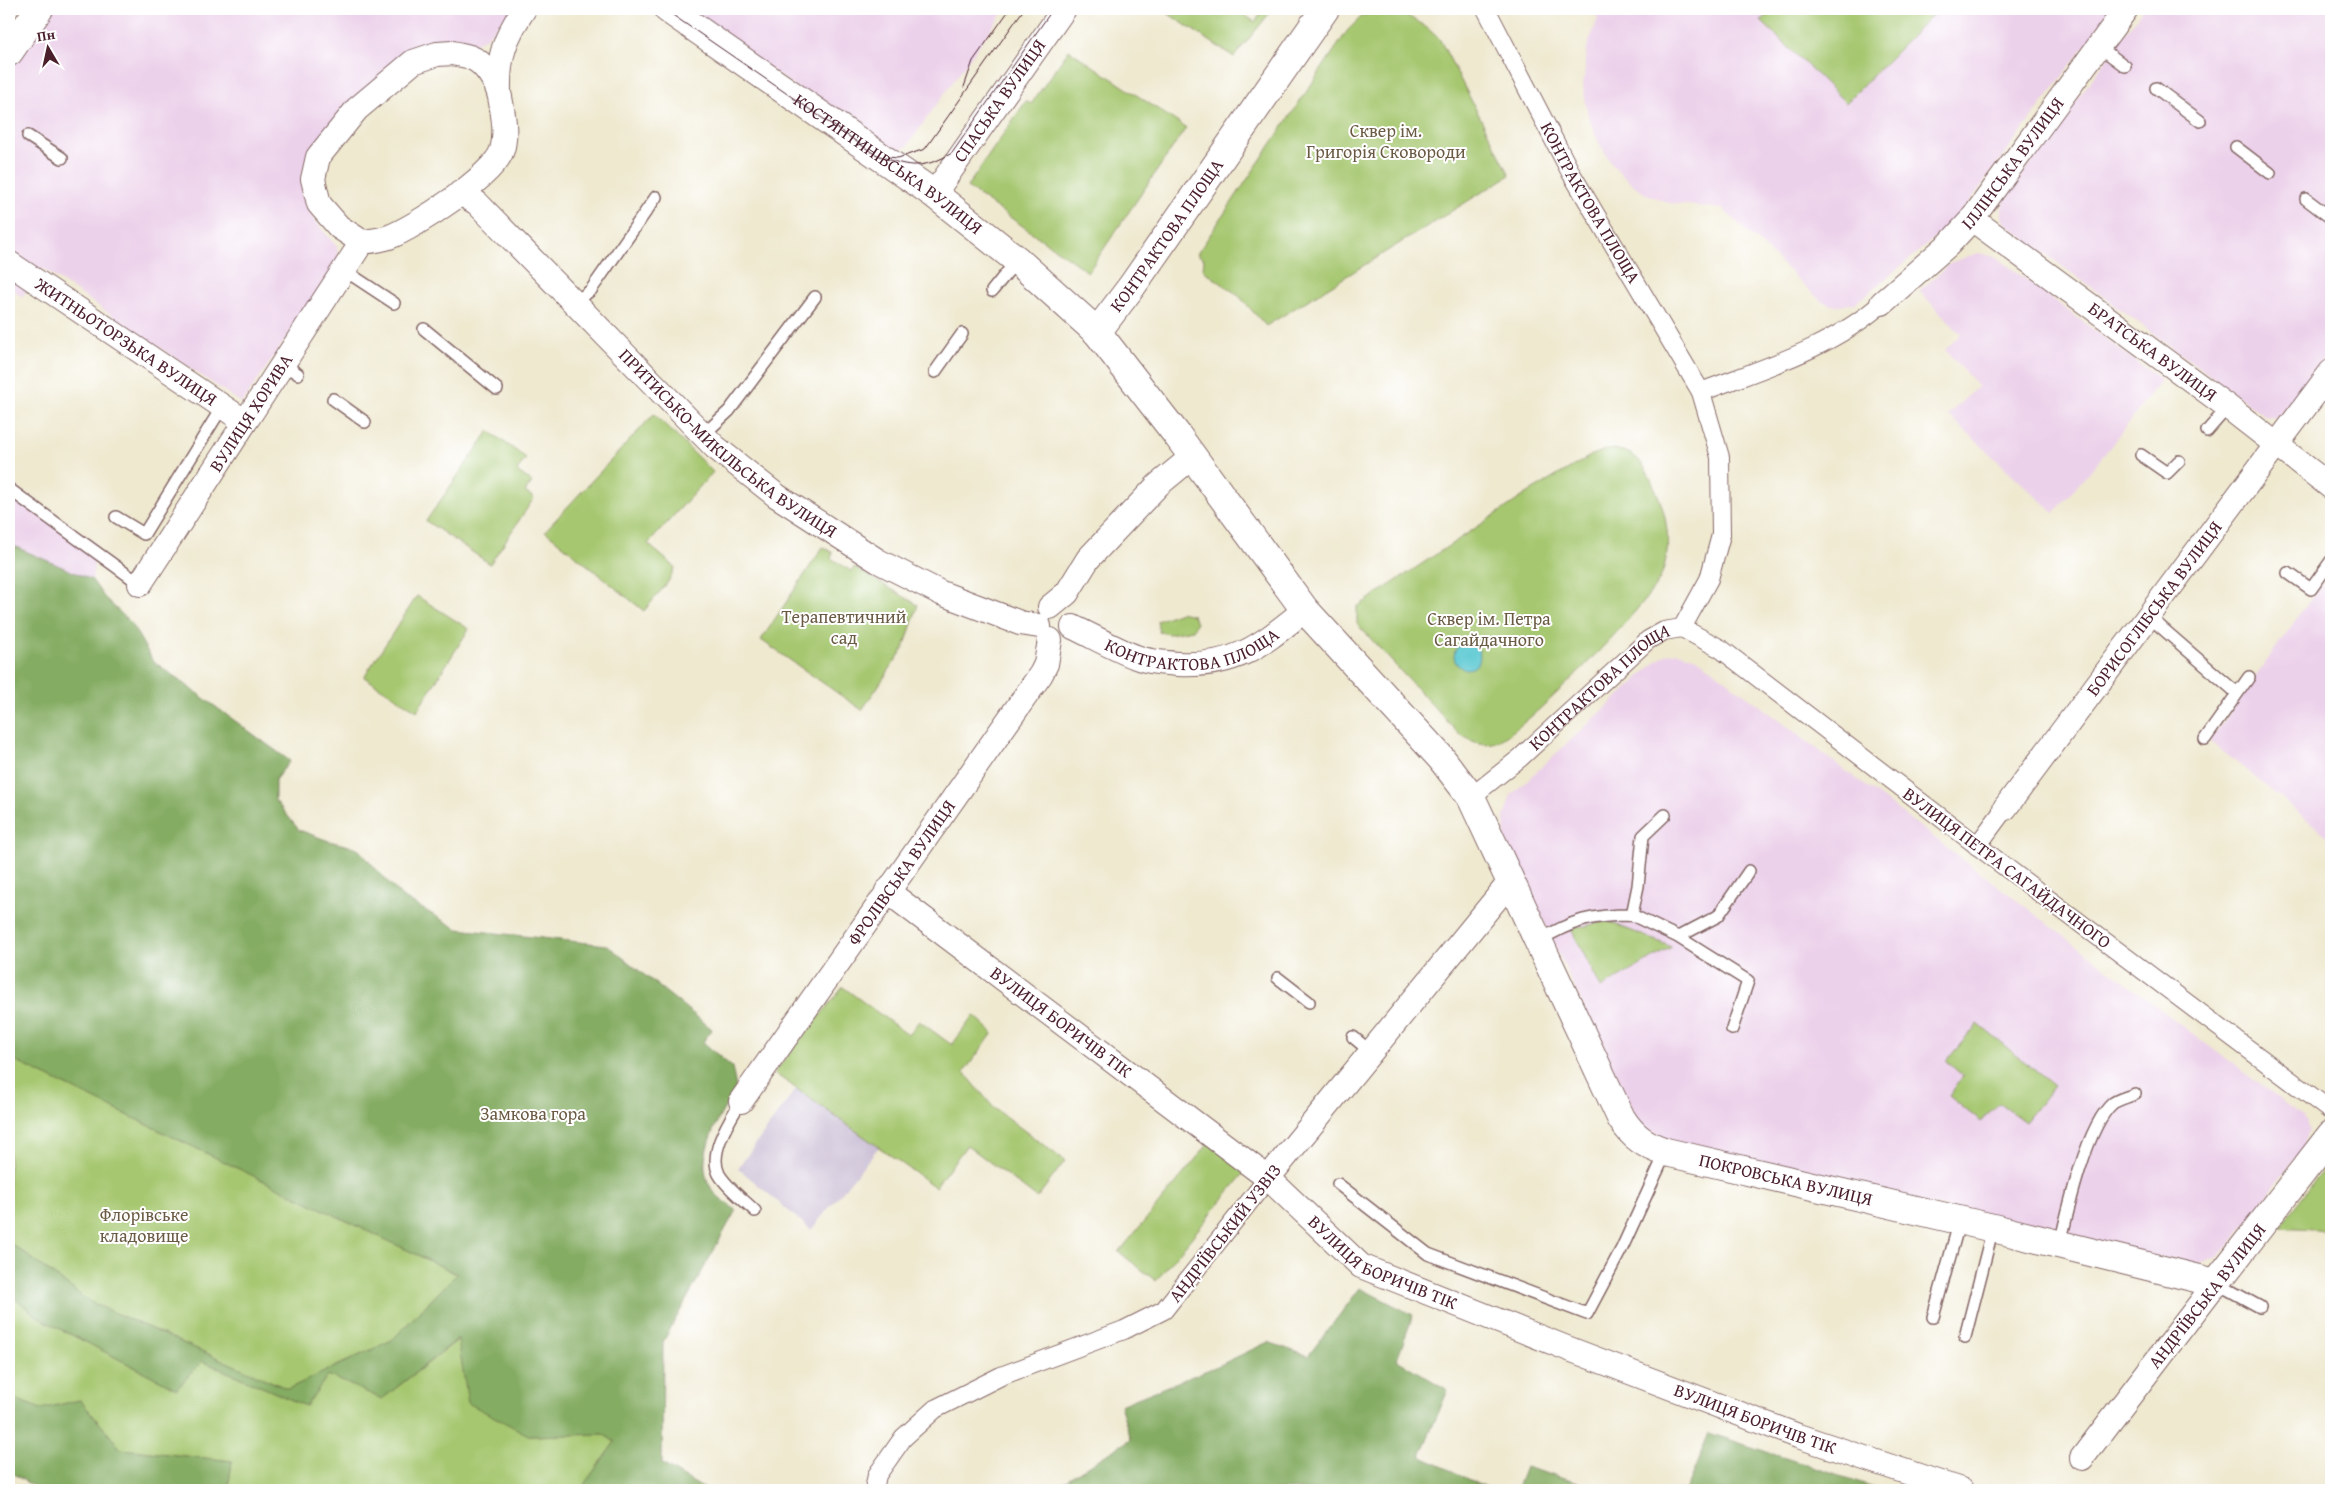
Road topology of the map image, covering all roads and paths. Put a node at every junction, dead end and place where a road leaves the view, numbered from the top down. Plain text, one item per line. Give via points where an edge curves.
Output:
1 (39, 9) edge
2 (668, 9) edge
3 (1064, 9) edge
4 (1325, 9) edge
5 (1486, 9) edge
6 (2126, 9) edge
7 (523, 11) edge
8 (2098, 46) junction
9 (9, 52) edge
10 (453, 53) junction
11 (2125, 66) dead end
12 (2156, 88) dead end
13 (499, 91) junction
14 (2200, 120) dead end
15 (28, 136) dead end
16 (2236, 147) dead end
17 (62, 158) dead end
18 (2270, 173) dead end
19 (460, 193) junction
20 (934, 194) junction
21 (656, 197) dead end
22 (2306, 199) dead end
23 (2331, 218) edge
24 (1972, 219) junction
25 (362, 242) junction
26 (1017, 260) junction
27 (9, 263) edge
28 (344, 270) junction
29 (992, 291) dead end
30 (814, 297) dead end
31 (394, 303) dead end
32 (1882, 303) joint
33 (576, 305) junction
34 (424, 329) dead end
35 (1097, 332) junction
36 (962, 334) dead end
37 (935, 372) dead end
38 (2331, 372) edge
39 (497, 389) dead end
40 (1701, 392) junction
41 (333, 399) dead end
42 (222, 407) junction
43 (2228, 407) junction
44 (244, 421) junction
45 (365, 422) dead end
46 (2207, 431) dead end
47 (703, 435) junction
48 (2276, 444) junction
49 (2142, 455) dead end
50 (1192, 457) junction
51 (2179, 461) dead end
52 (2331, 487) edge
53 (9, 489) edge
54 (116, 517) dead end
55 (2331, 562) edge
56 (2288, 573) dead end
57 (140, 584) joint
58 (1305, 610) junction
59 (2148, 616) junction
60 (1058, 618) junction
61 (1682, 628) junction
62 (2249, 677) dead end
63 (2237, 693) junction
64 (2205, 739) dead end
65 (1471, 797) junction
66 (2005, 808) joint
67 (1665, 816) dead end
68 (1977, 846) junction
69 (1749, 871) dead end
70 (1510, 882) junction
71 (887, 892) junction
72 (1632, 915) junction
73 (1678, 937) junction
74 (1538, 940) junction
75 (1278, 978) dead end
76 (1309, 1002) dead end
77 (1732, 1029) dead end
78 (2135, 1094) dead end
79 (741, 1101) joint
80 (2331, 1111) edge
81 (2331, 1135) edge
82 (1666, 1152) junction
83 (1268, 1178) junction
84 (1338, 1184) dead end
85 (755, 1211) dead end
86 (1960, 1220) junction
87 (1993, 1228) junction
88 (2060, 1244) junction
89 (2216, 1283) junction
90 (2260, 1307) dead end
91 (1933, 1316) dead end
92 (1965, 1337) dead end
93 (2082, 1458) dead end
94 (874, 1490) edge
95 (1961, 1490) edge

1 - 9 street
2 - 20 street, КОСТЯНТИНІВСЬКА ВУЛИЦЯ
3 - 20 street, СПАСЬКА ВУЛИЦЯ
4 - 35 street, КОНТРАКТОВА ПЛОЩА
5 - 40 street, КОНТРАКТОВА ПЛОЩА via 1571,173
6 - 8 street, ІЛЛІНСЬКА ВУЛИЦЯ
7 - 10 street via 495,40 481,48
7 - 13 street via 503,46 498,65
8 - 11 lane
8 - 24 street, ІЛЛІНСЬКА ВУЛИЦЯ
10 - 13 street via 473,58 486,68
10 - 25 street via 437,54 413,62 357,109 318,157 313,179 319,204 339,227
12 - 14 lane
13 - 19 street via 504,131 502,150 493,166
15 - 17 lane
16 - 18 lane
19 - 25 street via 413,226 387,238
19 - 33 street, ПРИТИСЬКО-МИКІЛЬСЬКА ВУЛИЦЯ via 477,203
20 - 26 street, КОСТЯНТИНІВСЬКА ВУЛИЦЯ
21 - 33 lane via 591,290
22 - 23 lane
24 - 32 street, ІЛЛІНСЬКА ВУЛИЦЯ via 1949,244
24 - 43 street, БРАТСЬКА ВУЛИЦЯ
25 - 28 street, ВУЛИЦЯ ХОРИВА
26 - 29 lane
26 - 35 street, КОСТЯНТИНІВСЬКА ВУЛИЦЯ
27 - 42 street, ЖИТНЬОТОРЗЬКА ВУЛИЦЯ
28 - 31 lane
28 - 44 street, ВУЛИЦЯ ХОРИВА via 290,368
30 - 47 lane via 729,411
32 - 40 street via 1868,316 1812,349
33 - 47 street, ПРИТИСЬКО-МИКІЛЬСЬКА ВУЛИЦЯ
34 - 39 lane
35 - 50 street, КОНТРАКТОВА ПЛОЩА
36 - 37 lane
38 - 48 street, БОРИСОГЛІБСЬКА ВУЛИЦЯ
40 - 61 street, КОНТРАКТОВА ПЛОЩА via 1720,457 1721,535 1709,579
41 - 45 lane
42 - 44 street, ЖИТНЬОТОРЗЬКА ВУЛИЦЯ
42 - 54 lane via 144,534
43 - 46 lane
43 - 48 street, БРАТСЬКА ВУЛИЦЯ
44 - 57 street, ВУЛИЦЯ ХОРИВА
47 - 60 street, ПРИТИСЬКО-МИКІЛЬСЬКА ВУЛИЦЯ via 777,496 878,561 942,593 1020,624
48 - 52 street, БРАТСЬКА ВУЛИЦЯ
48 - 59 street, БОРИСОГЛІБСЬКА ВУЛИЦЯ
49 - 51 lane via 2167,473
50 - 58 street, КОНТРАКТОВА ПЛОЩА
50 - 60 street via 1158,485 1095,552 1079,572
53 - 57 lane
55 - 56 lane via 2311,589
58 - 60 street, КОНТРАКТОВА ПЛОЩА via 1259,646 1243,655 1213,663 1161,662 1137,657
58 - 65 street, КОНТРАКТОВА ПЛОЩА via 1441,758
59 - 63 lane
59 - 66 street, БОРИСОГЛІБСЬКА ВУЛИЦЯ
60 - 71 street, ФРОЛІВСЬКА ВУЛИЦЯ via 1046,664 1040,674
61 - 65 street, КОНТРАКТОВА ПЛОЩА via 1664,631 1648,640 1520,758
61 - 68 street, ВУЛИЦЯ ПЕТРА САГАЙДАЧНОГО via 1721,649
62 - 63 lane
63 - 64 lane
65 - 70 street, КОНТРАКТОВА ПЛОЩА
66 - 68 street, БОРИСОГЛІБСЬКА ВУЛИЦЯ
67 - 72 lane via 1643,836
68 - 80 street, ВУЛИЦЯ ПЕТРА САГАЙДАЧНОГО
69 - 73 lane via 1718,916
70 - 74 street, ПОКРОВСЬКА ВУЛИЦЯ
70 - 83 street, АНДРІЇВСЬКИЙ УЗВІЗ via 1362,1044
71 - 79 street, ФРОЛІВСЬКА ВУЛИЦЯ
71 - 83 street, ВУЛИЦЯ БОРИЧІВ ТІК
72 - 73 lane
72 - 74 lane via 1601,915 1572,922
73 - 77 lane via 1748,980
74 - 82 street, ПОКРОВСЬКА ВУЛИЦЯ via 1621,1118 1636,1138
75 - 76 lane
78 - 88 lane via 2114,1103 2089,1141
79 - 85 lane via 726,1128 716,1160 725,1182
81 - 89 street, АНДРІЇВСЬКА ВУЛИЦЯ
82 - 84 lane via 1622,1248 1587,1314 1428,1254
82 - 86 street, ПОКРОВСЬКА ВУЛИЦЯ
83 - 94 street, АНДРІЇВСЬКИЙ УЗВІЗ via 1164,1310 1124,1330 1001,1376 935,1409 903,1438 877,1474
83 - 95 street, ВУЛИЦЯ БОРИЧІВ ТІК via 1361,1266 1798,1436
86 - 87 street, ПОКРОВСЬКА ВУЛИЦЯ
86 - 91 lane
87 - 88 street, ПОКРОВСЬКА ВУЛИЦЯ
87 - 92 lane
88 - 89 street, ПОКРОВСЬКА ВУЛИЦЯ
89 - 90 lane
89 - 93 street, АНДРІЇВСЬКА ВУЛИЦЯ

